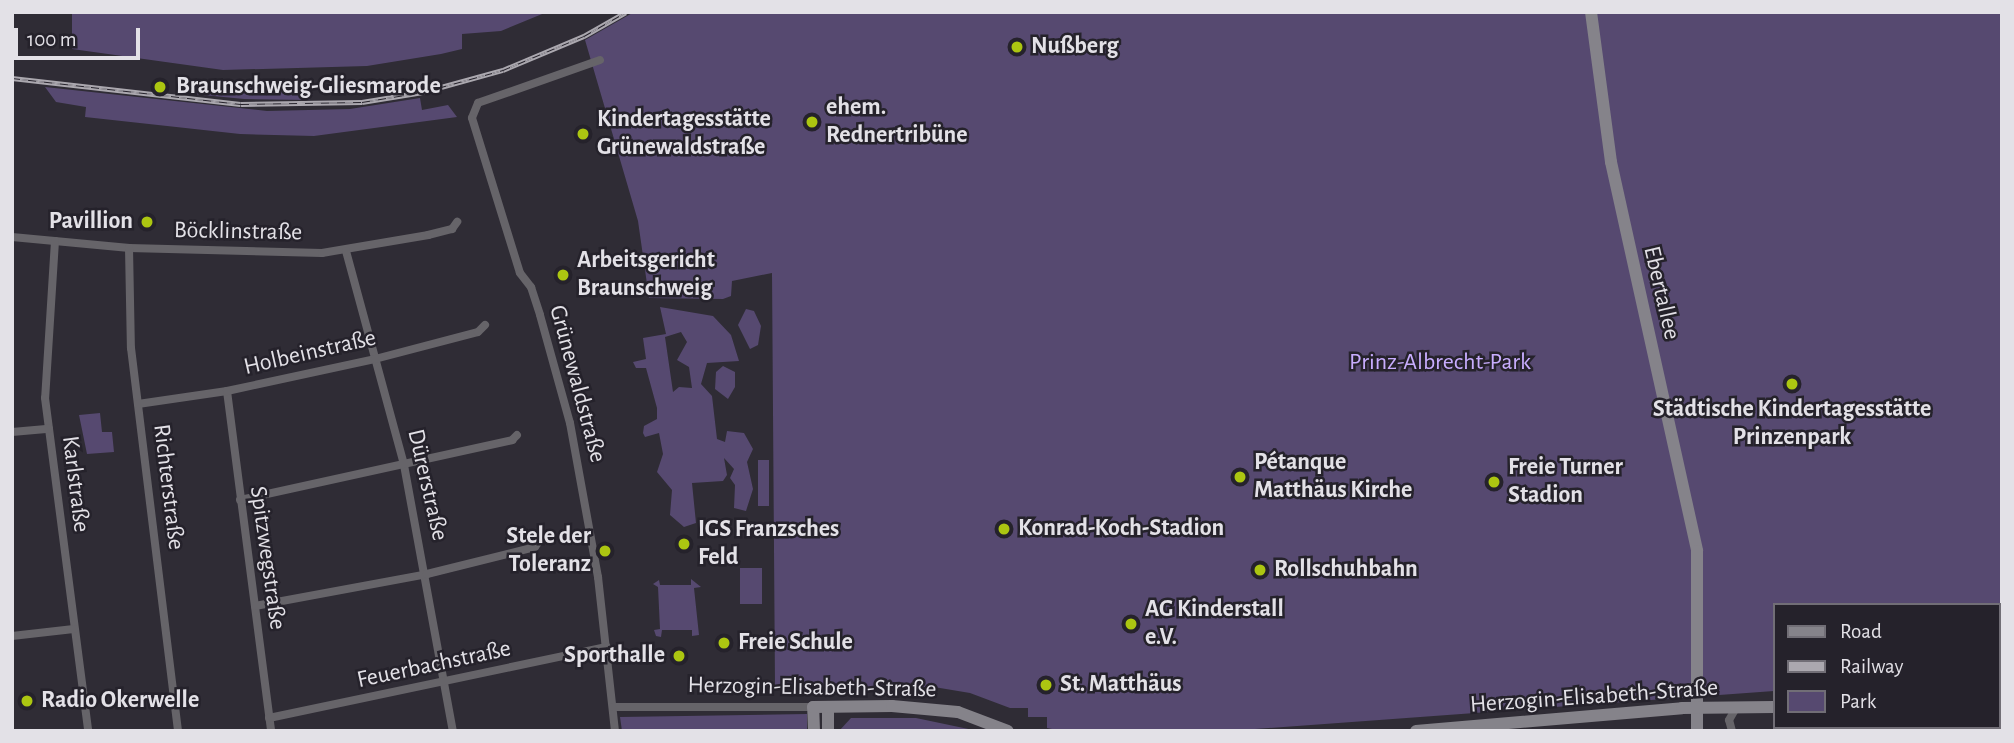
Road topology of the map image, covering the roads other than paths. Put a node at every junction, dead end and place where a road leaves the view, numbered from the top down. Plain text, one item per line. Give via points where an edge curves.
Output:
1 (1591, 12) edge
2 (600, 60) dead end
3 (457, 222) dead end
4 (12, 237) edge
5 (55, 241) junction
6 (129, 248) junction
7 (346, 251) junction
8 (485, 325) dead end
9 (375, 359) junction
10 (227, 391) junction
11 (138, 404) junction
12 (48, 429) junction
13 (12, 432) edge
14 (517, 435) dead end
15 (404, 465) junction
16 (240, 500) junction
17 (540, 540) dead end
18 (427, 574) junction
19 (254, 606) junction
20 (74, 629) junction
21 (12, 636) edge
22 (607, 647) junction
23 (445, 683) junction
24 (613, 707) junction
25 (813, 707) junction
26 (828, 707) junction
27 (1772, 707) edge
28 (1736, 708) junction
29 (1699, 709) junction
30 (269, 718) junction
31 (1562, 725) edge
32 (1435, 730) edge
33 (88, 731) edge
34 (178, 731) edge
35 (271, 731) edge
36 (453, 731) edge
37 (615, 731) edge
38 (814, 731) edge
39 (828, 731) edge
40 (1008, 731) edge
41 (1416, 731) edge
42 (1697, 731) edge
43 (1732, 731) edge

1 - 29 main road, Ebertallee via 1611,162 1681,464 1700,581
2 - 22 street, Grünewaldstraße via 478,103 472,118 561,384 587,504
3 - 7 street, Böcklinstraße via 452,229
4 - 5 street, Böcklinstraße
5 - 6 street, Böcklinstraße
5 - 12 street, Karlstraße via 46,380
6 - 7 street, Böcklinstraße
6 - 11 street, Richterstraße via 128,314
7 - 9 street, Dürerstraße
8 - 9 street, Holbeinstraße via 478,332
9 - 10 street, Holbeinstraße
9 - 15 street, Dürerstraße
10 - 11 street, Holbeinstraße
10 - 16 street, Spitzwegstraße
11 - 34 street, Richterstraße
12 - 13 street
12 - 20 street, Karlstraße
14 - 15 street via 512,440
15 - 16 street
15 - 18 street, Dürerstraße
16 - 19 street, Spitzwegstraße
17 - 18 street via 535,547
18 - 19 street
18 - 23 street, Dürerstraße
19 - 30 street, Spitzwegstraße
20 - 21 street
20 - 33 street, Karlstraße
22 - 23 street, Feuerbachstraße
22 - 24 street, Grünewaldstraße
23 - 30 street, Feuerbachstraße
23 - 36 street, Dürerstraße
24 - 25 street, Herzogin-Elisabeth-Straße
24 - 37 street, Grünewaldstraße
25 - 26 main road, Herzogin-Elisabeth-Straße
25 - 38 main road
26 - 39 main road
26 - 40 main road, Herzogin-Elisabeth-Straße via 937,709
27 - 28 main road, Herzogin-Elisabeth-Straße
28 - 29 main road, Herzogin-Elisabeth-Straße
28 - 43 street via 1729,720
29 - 31 main road, Herzogin-Elisabeth-Straße
29 - 42 main road, Ebertallee
30 - 35 street, Spitzwegstraße
31 - 32 main road, Herzogin-Elisabeth-Straße
32 - 41 main road, Herzogin-Elisabeth-Straße

